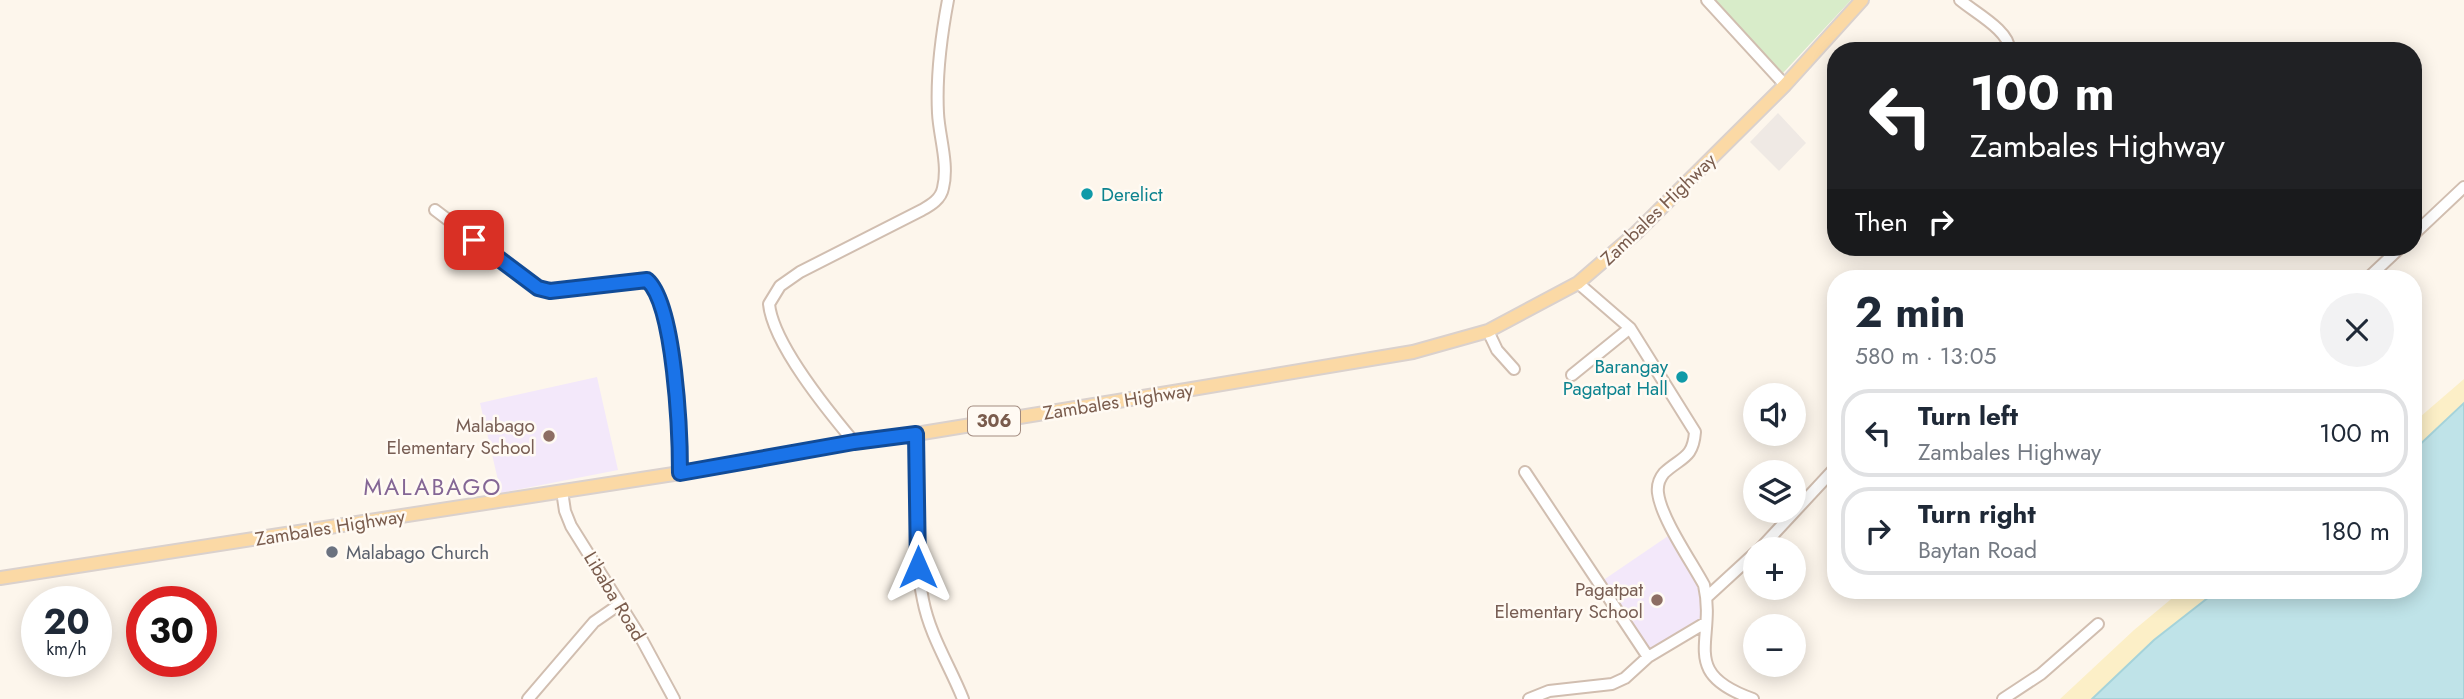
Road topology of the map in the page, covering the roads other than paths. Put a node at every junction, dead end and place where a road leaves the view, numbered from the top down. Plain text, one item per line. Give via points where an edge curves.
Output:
1 (948, 0) edge
2 (1707, 0) edge
3 (1862, 0) edge
4 (1960, 0) edge
5 (2009, 42) edge
6 (1785, 85) junction
7 (2464, 187) edge
8 (435, 210) dead end
9 (2422, 226) edge
10 (2391, 256) edge
11 (2376, 270) edge
12 (1578, 283) junction
13 (1630, 328) junction
14 (1488, 331) junction
15 (1514, 369) dead end
16 (1572, 375) dead end
17 (916, 434) junction
18 (854, 442) junction
19 (1525, 472) dead end
20 (680, 473) junction
21 (1827, 477) edge
22 (562, 491) junction
23 (1770, 537) edge
24 (1743, 564) edge
25 (0, 578) edge
26 (1707, 597) junction
27 (620, 604) junction
28 (1706, 624) junction
29 (2098, 624) dead end
30 (1648, 657) junction
31 (528, 699) edge
32 (674, 699) edge
33 (963, 699) edge
34 (1529, 699) edge
35 (1753, 699) edge
36 (2003, 699) edge

1 - 18 street via 939,48 938,111 945,169 940,196 922,210 800,272 780,286 769,304 774,325 799,369
2 - 6 street
3 - 6 main road, Zambales Highway / 306
4 - 5 street
6 - 12 main road, Zambales Highway / 306 via 1636,233
7 - 9 street
8 - 20 street via 538,288 550,291 647,280 653,285 665,320 675,383
10 - 11 street
12 - 13 street
12 - 14 main road, Zambales Highway / 306
13 - 16 street
13 - 26 street via 1695,432 1690,453 1664,473 1658,493
14 - 15 street
14 - 17 main road, Zambales Highway / 306 via 1413,352
17 - 18 main road, Zambales Highway / 306
17 - 33 street via 922,599
18 - 20 main road, Zambales Highway / 306
19 - 30 street
20 - 22 main road, Zambales Highway / 306
21 - 23 street
22 - 25 main road, Zambales Highway / 306
22 - 27 street, Libaba Road via 571,526
24 - 26 street
26 - 28 street
27 - 31 street via 594,622
27 - 32 street, Libaba Road
28 - 30 street
28 - 35 street via 1703,645 1711,673 1734,692
29 - 36 street via 2041,674
30 - 34 street via 1612,684 1549,691

